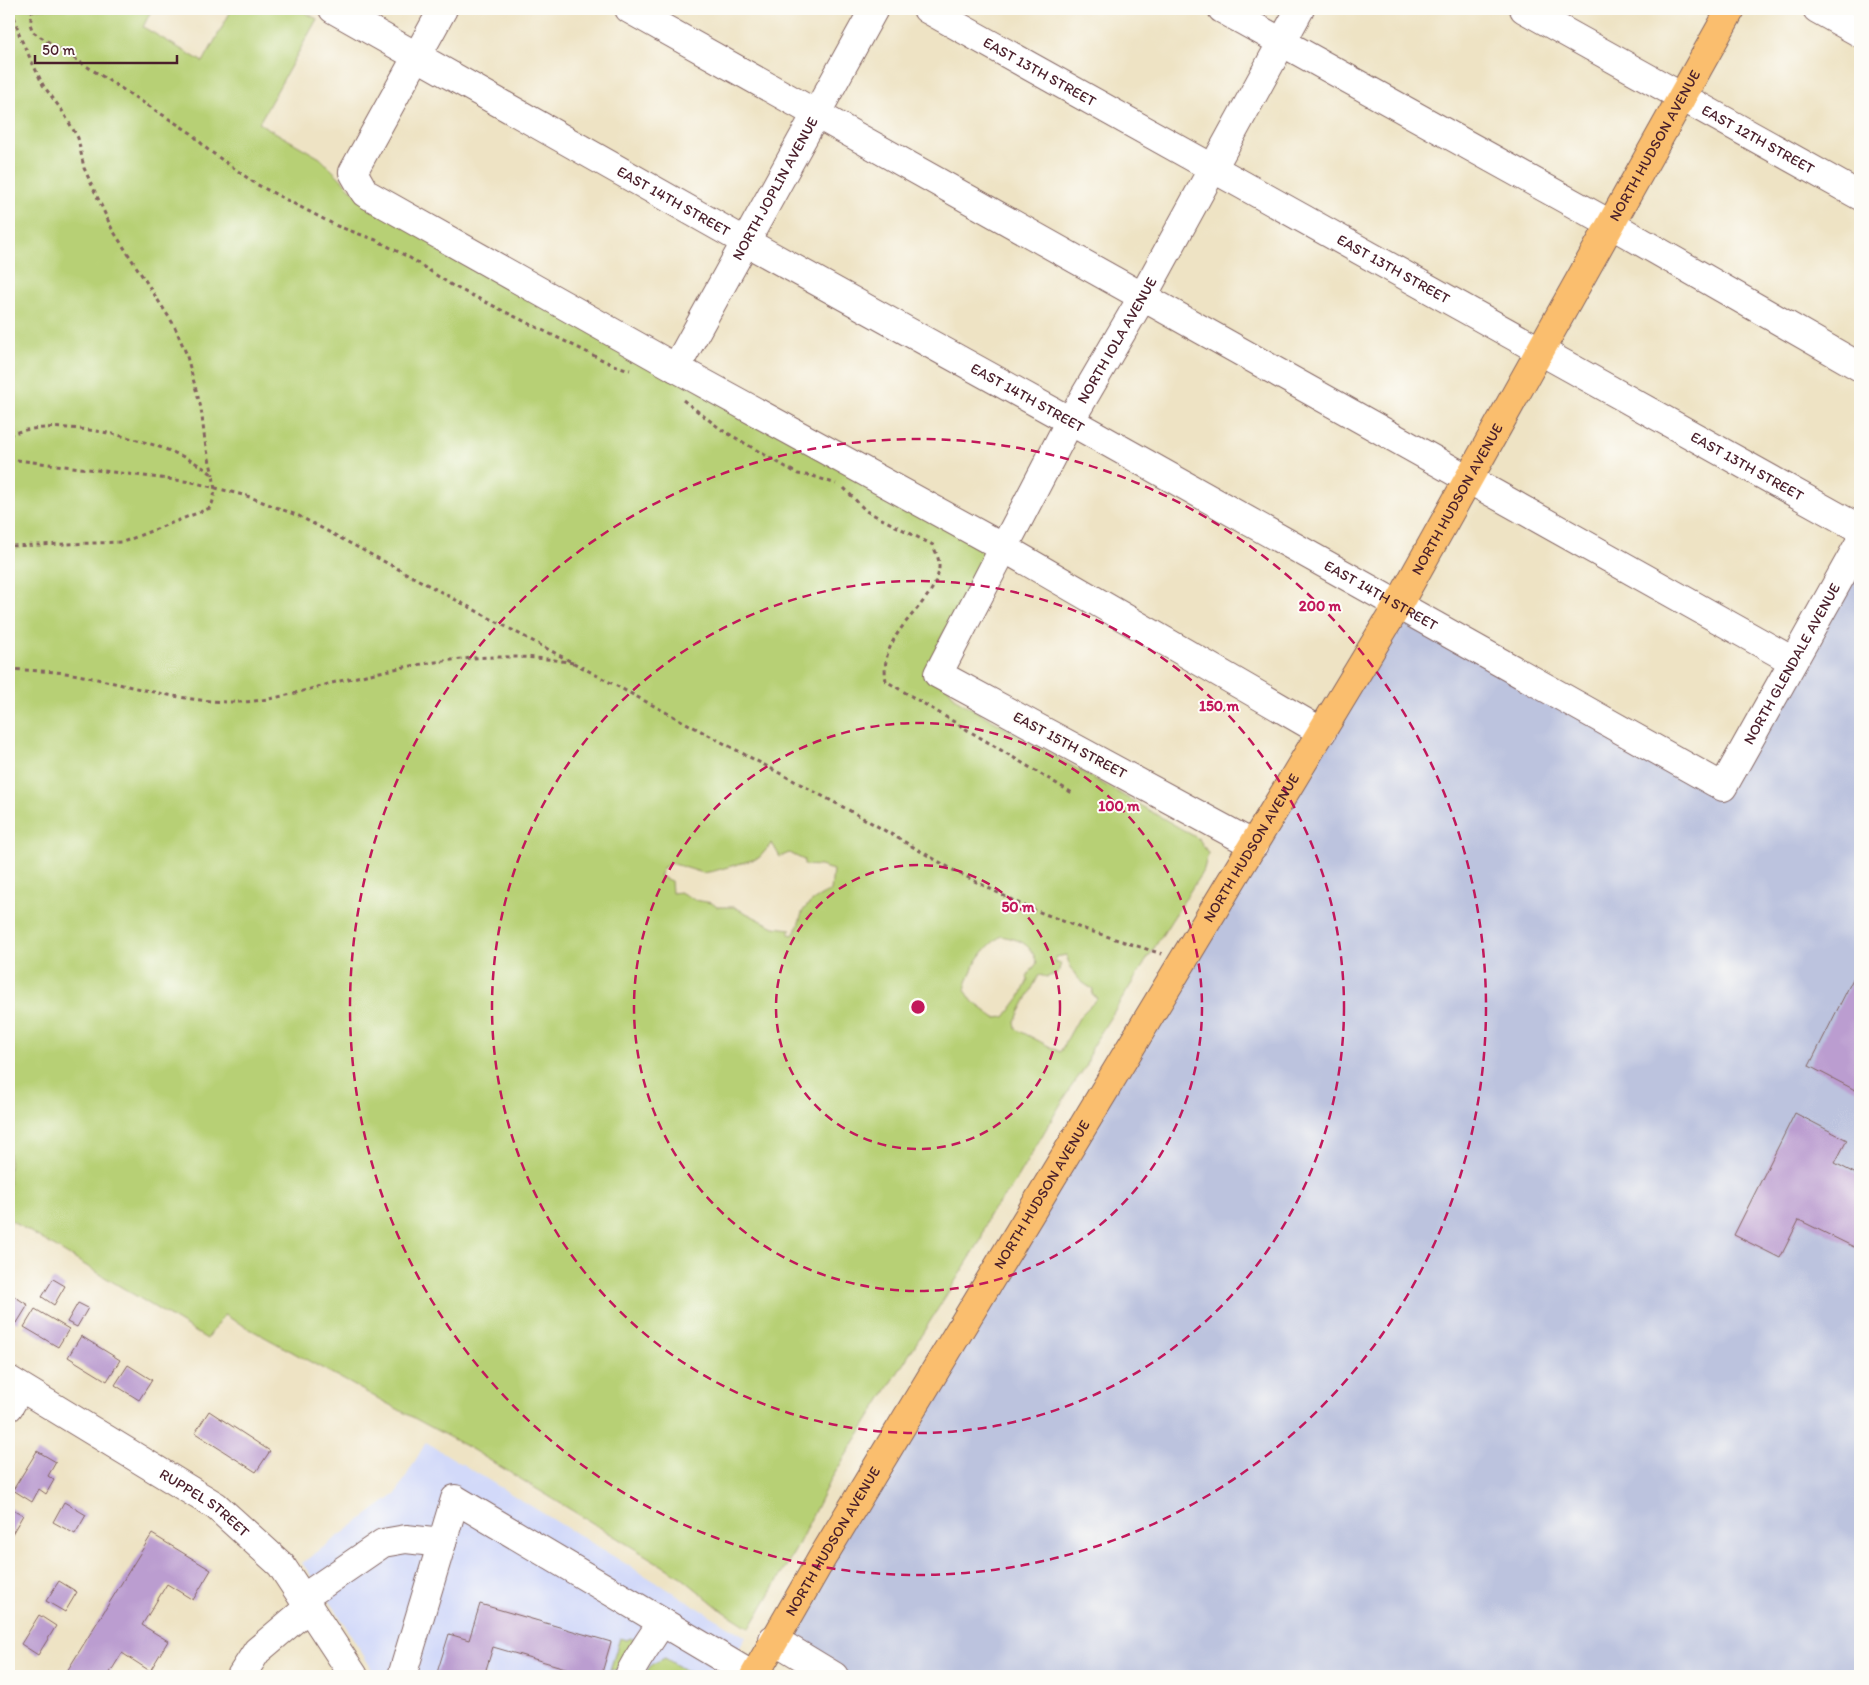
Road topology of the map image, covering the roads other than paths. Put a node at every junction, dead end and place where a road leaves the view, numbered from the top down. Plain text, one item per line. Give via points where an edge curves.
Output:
1 (333, 9) edge
2 (443, 9) edge
3 (628, 9) edge
4 (874, 9) edge
5 (927, 9) edge
6 (1222, 9) edge
7 (1300, 9) edge
8 (1524, 9) edge
9 (1731, 9) edge
10 (1817, 9) edge
11 (1860, 33) edge
12 (1281, 42) junction
13 (417, 56) junction
14 (1683, 97) junction
15 (816, 115) junction
16 (1212, 167) junction
17 (1860, 196) edge
18 (1612, 225) junction
19 (746, 242) junction
20 (1143, 296) junction
21 (1542, 351) junction
22 (1860, 367) edge
23 (676, 368) junction
24 (1070, 421) junction
25 (1470, 478) junction
26 (1860, 529) edge
27 (1860, 542) edge
28 (1004, 548) junction
29 (1398, 605) junction
30 (1793, 661) junction
31 (938, 674) joint
32 (1322, 732) junction
33 (1723, 787) joint
34 (1254, 845) junction
35 (13, 1392) edge
36 (442, 1543) junction
37 (306, 1603) junction
38 (662, 1622) junction
39 (773, 1639) junction
40 (241, 1676) edge
41 (354, 1676) edge
42 (402, 1676) edge
43 (629, 1676) edge
44 (753, 1676) edge
45 (834, 1676) edge

1 - 13 street, EAST 14TH STREET
2 - 13 street
3 - 15 street
4 - 15 street, NORTH JOPLIN AVENUE
5 - 16 street, EAST 13TH STREET
6 - 12 street
7 - 12 street, NORTH IOLA AVENUE
8 - 14 street, EAST 12TH STREET
9 - 14 main road, NORTH HUDSON AVENUE
10 - 11 street
12 - 16 street, NORTH IOLA AVENUE
12 - 18 street
13 - 19 street, EAST 14TH STREET
13 - 23 street via 353,172 365,193
14 - 17 street, EAST 12TH STREET
14 - 18 main road, NORTH HUDSON AVENUE
15 - 19 street, NORTH JOPLIN AVENUE
15 - 20 street
16 - 20 street, NORTH IOLA AVENUE
16 - 21 street, EAST 13TH STREET
18 - 21 main road, NORTH HUDSON AVENUE
18 - 22 street
19 - 23 street, NORTH JOPLIN AVENUE
19 - 24 street, EAST 14TH STREET
20 - 24 street, NORTH IOLA AVENUE
20 - 25 street
21 - 25 main road, NORTH HUDSON AVENUE
21 - 26 street, EAST 13TH STREET
23 - 28 street
24 - 28 street, NORTH IOLA AVENUE
24 - 29 street, EAST 14TH STREET
25 - 29 main road, NORTH HUDSON AVENUE
25 - 30 street
27 - 30 street, NORTH GLENDALE AVENUE
28 - 31 street, NORTH IOLA AVENUE
28 - 32 street
29 - 32 main road, NORTH HUDSON AVENUE
29 - 33 street, EAST 14TH STREET
30 - 33 street, NORTH GLENDALE AVENUE
31 - 34 street, EAST 15TH STREET
32 - 34 main road, NORTH HUDSON AVENUE
34 - 39 main road, NORTH HUDSON AVENUE
35 - 37 street, RUPPEL STREET via 216,1506 281,1565
36 - 37 street via 406,1539 383,1543
36 - 38 street via 455,1499
36 - 42 street
37 - 40 street via 257,1651
37 - 41 street, RUPPEL STREET
38 - 43 street
38 - 44 street
39 - 44 main road, NORTH HUDSON AVENUE
39 - 45 street

